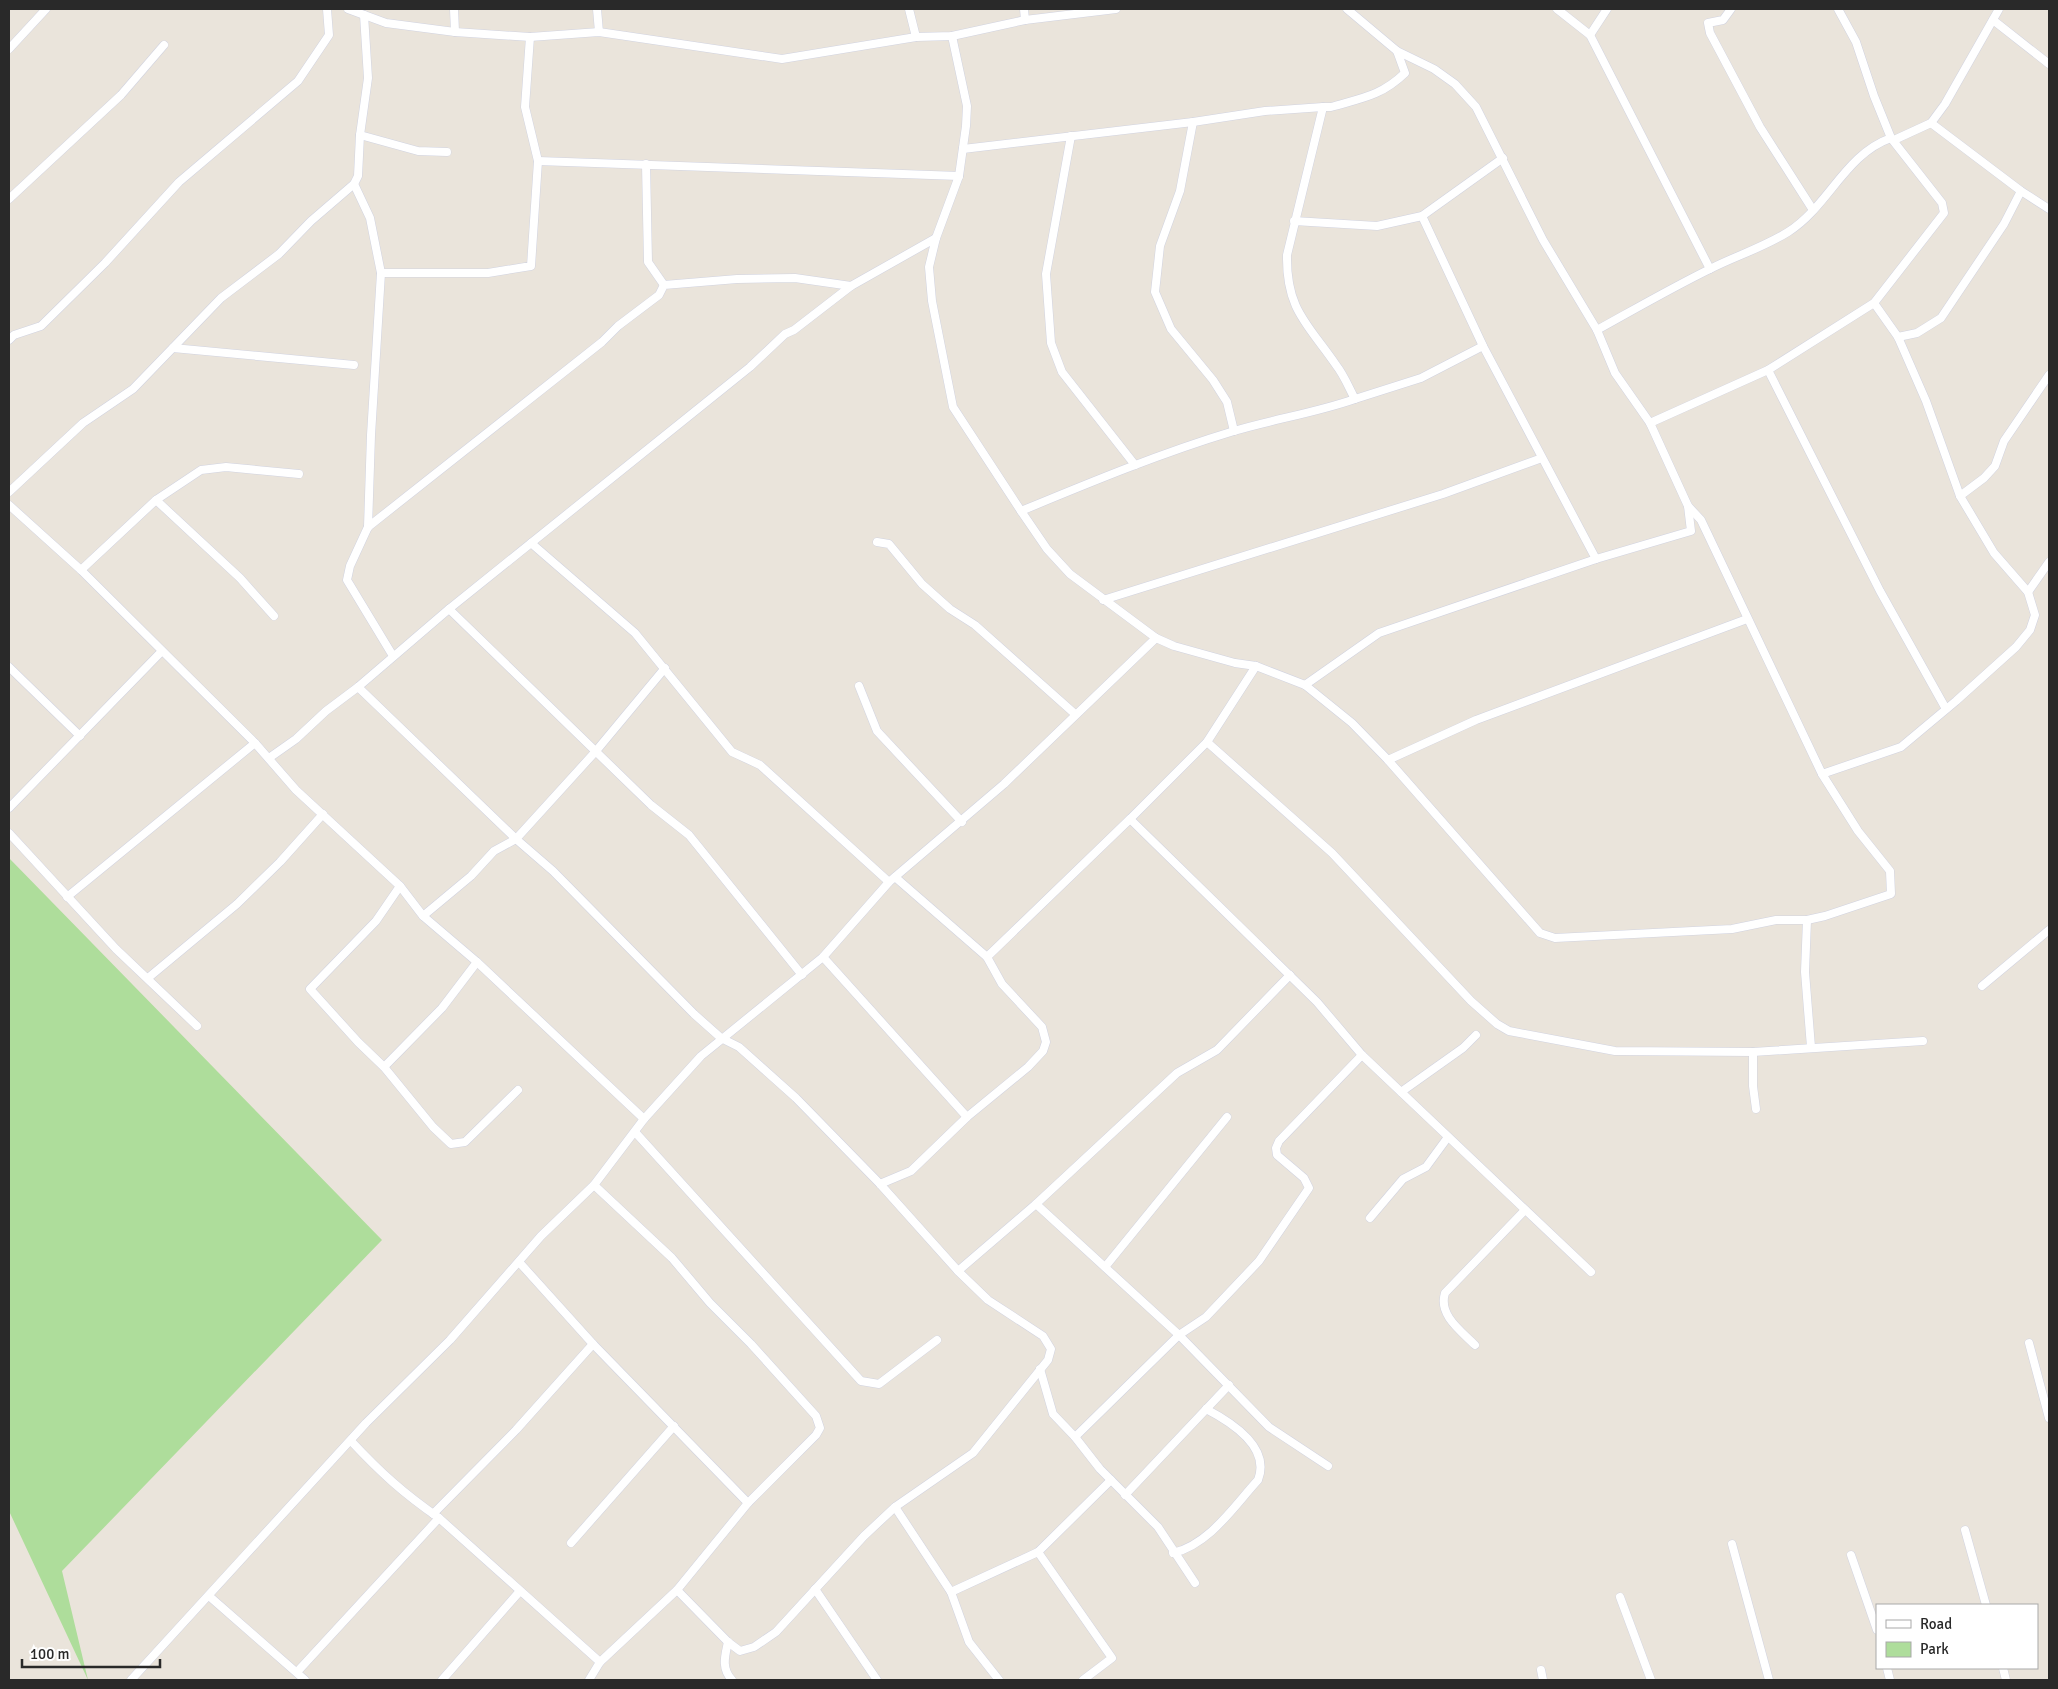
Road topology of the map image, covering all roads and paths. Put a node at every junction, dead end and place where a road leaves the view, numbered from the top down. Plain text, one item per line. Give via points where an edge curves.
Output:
1 (46, 9) edge
2 (327, 9) edge
3 (348, 9) edge
4 (454, 9) edge
5 (597, 9) edge
6 (909, 9) edge
7 (1024, 9) edge
8 (1112, 9) edge
9 (1347, 9) edge
10 (1557, 9) edge
11 (1607, 9) edge
12 (1731, 9) edge
13 (1838, 9) edge
14 (1999, 9) edge
15 (364, 15) junction
16 (1025, 20) junction
17 (1993, 20) junction
18 (456, 32) junction
19 (599, 32) junction
20 (1590, 35) junction
21 (952, 36) junction
22 (530, 37) junction
23 (916, 37) junction
24 (164, 45) dead end
25 (9, 49) edge
26 (1397, 51) junction
27 (2049, 64) edge
28 (1323, 107) junction
29 (1193, 122) junction
30 (1931, 122) junction
31 (360, 135) junction
32 (1071, 136) junction
33 (1893, 139) junction
34 (963, 149) junction
35 (447, 152) dead end
36 (1503, 158) junction
37 (538, 161) junction
38 (646, 164) junction
39 (959, 176) junction
40 (354, 184) junction
41 (2021, 191) junction
42 (9, 199) edge
43 (2049, 209) edge
44 (1813, 210) junction
45 (1422, 216) junction
46 (1294, 221) junction
47 (936, 238) junction
48 (1710, 269) junction
49 (381, 273) junction
50 (664, 285) junction
51 (850, 286) junction
52 (1874, 303) junction
53 (1597, 330) junction
54 (1898, 337) junction
55 (9, 340) edge
56 (1483, 346) junction
57 (173, 348) junction
58 (354, 365) dead end
59 (1768, 370) junction
60 (2049, 375) edge
61 (1354, 399) junction
62 (1650, 423) junction
63 (1234, 431) junction
64 (1542, 458) junction
65 (1135, 464) junction
66 (299, 474) dead end
67 (9, 492) edge
68 (1960, 496) junction
69 (156, 500) junction
70 (9, 504) edge
71 (1688, 506) junction
72 (1021, 511) junction
73 (368, 527) junction
74 (877, 542) dead end
75 (531, 543) junction
76 (1596, 560) junction
77 (2049, 562) edge
78 (81, 570) junction
79 (2028, 592) junction
80 (1103, 600) junction
81 (449, 609) junction
82 (274, 616) dead end
83 (1747, 619) junction
84 (1156, 638) junction
85 (162, 651) junction
86 (393, 656) junction
87 (1256, 666) junction
88 (9, 667) edge
89 (665, 668) junction
90 (1305, 684) junction
91 (859, 686) dead end
92 (358, 687) junction
93 (1946, 709) junction
94 (1075, 714) junction
95 (80, 736) junction
96 (1207, 742) junction
97 (255, 743) junction
98 (596, 751) junction
99 (269, 758) junction
100 (1388, 760) junction
101 (1822, 774) junction
102 (9, 808) edge
103 (323, 814) junction
104 (1130, 819) junction
105 (962, 822) junction
106 (9, 833) edge
107 (516, 839) junction
108 (892, 880) junction
109 (400, 886) junction
110 (67, 897) junction
111 (423, 916) junction
112 (1807, 920) junction
113 (2049, 930) edge
114 (823, 956) junction
115 (988, 957) junction
116 (477, 962) junction
117 (802, 975) junction
118 (1290, 975) junction
119 (148, 978) junction
120 (1982, 986) dead end
121 (197, 1026) dead end
122 (1476, 1035) dead end
123 (721, 1038) junction
124 (1923, 1041) dead end
125 (1810, 1047) junction
126 (1753, 1052) junction
127 (1362, 1055) junction
128 (384, 1067) junction
129 (518, 1090) dead end
130 (1401, 1092) junction
131 (1756, 1110) dead end
132 (967, 1117) junction
133 (1227, 1117) dead end
134 (644, 1119) junction
135 (635, 1132) junction
136 (1448, 1137) junction
137 (880, 1184) junction
138 (594, 1185) junction
139 (1036, 1204) junction
140 (1525, 1210) junction
141 (1370, 1218) dead end
142 (519, 1262) junction
143 (1105, 1267) junction
144 (958, 1271) junction
145 (1591, 1272) dead end
146 (1180, 1335) junction
147 (937, 1340) dead end
148 (2029, 1343) dead end
149 (593, 1344) junction
150 (1476, 1345) dead end
151 (1040, 1369) junction
152 (1228, 1385) junction
153 (1206, 1409) junction
154 (2049, 1418) edge
155 (674, 1426) junction
156 (1075, 1437) junction
157 (351, 1441) junction
158 (1328, 1466) dead end
159 (1110, 1480) junction
160 (1125, 1494) junction
161 (748, 1504) junction
162 (895, 1507) junction
163 (436, 1516) junction
164 (1965, 1530) dead end
165 (571, 1543) dead end
166 (1732, 1544) dead end
167 (1038, 1552) junction
168 (1173, 1553) junction
169 (1851, 1555) dead end
170 (1195, 1583) dead end
171 (815, 1589) junction
172 (677, 1590) junction
173 (520, 1591) junction
174 (951, 1592) junction
175 (209, 1596) junction
176 (1620, 1596) dead end
177 (1986, 1604) edge
178 (1876, 1627) edge
179 (728, 1642) junction
180 (600, 1662) junction
181 (1541, 1670) dead end
182 (296, 1672) junction
183 (131, 1680) edge
184 (305, 1680) edge
185 (442, 1680) edge
186 (589, 1680) edge
187 (732, 1680) edge
188 (877, 1680) edge
189 (999, 1680) edge
190 (1083, 1680) edge
191 (1543, 1680) edge
192 (1651, 1680) edge
193 (1769, 1680) edge

1 - 25 street
2 - 55 street via 329,35 298,81 179,182 105,263 41,326 14,335
3 - 15 street
4 - 18 street
5 - 19 street
6 - 23 street
7 - 16 street
8 - 16 street
9 - 26 street
10 - 20 street
11 - 20 street
12 - 44 street via 1723,20 1708,23 1710,33 1760,127
13 - 33 street via 1856,42
14 - 17 street
15 - 18 street via 386,23
15 - 31 street via 368,78
16 - 21 street
17 - 27 street
17 - 30 street via 1945,104
18 - 22 street
19 - 22 street
19 - 23 street via 782,59
20 - 48 street
21 - 23 street
21 - 34 street via 966,106
22 - 37 street via 525,106
24 - 42 street via 121,95
26 - 28 street via 1405,73 1396,81 1381,92
26 - 36 street via 1434,70 1468,96
28 - 29 street via 1265,111
28 - 46 street
29 - 32 street
29 - 63 street via 1180,191 1160,246 1155,292 1171,329 1227,402
30 - 33 street
30 - 41 street
31 - 35 street via 418,151
31 - 40 street via 358,176
32 - 34 street
32 - 65 street via 1046,274 1051,343 1062,372
33 - 44 street via 1877,143 1861,156
33 - 52 street via 1942,203 1944,213
34 - 39 street
36 - 45 street
36 - 53 street via 1543,240
37 - 38 street
37 - 49 street via 531,266 488,273
38 - 39 street
38 - 50 street via 648,262
39 - 47 street
40 - 49 street via 370,218
40 - 57 street via 279,254 221,298
41 - 43 street
41 - 54 street via 2004,224 1940,318 1917,333
44 - 48 street via 1788,232
45 - 46 street via 1377,226
45 - 56 street
46 - 61 street via 1287,256 1294,306 1337,366
47 - 51 street
47 - 72 street via 929,267 932,301 953,407
48 - 53 street
49 - 73 street
50 - 51 street via 795,278
50 - 73 street via 659,295 602,342
51 - 75 street via 785,334 750,368
52 - 54 street
52 - 59 street
53 - 62 street via 1615,373
54 - 68 street via 1926,401
56 - 61 street via 1420,378
56 - 64 street
57 - 58 street
57 - 67 street via 133,389 83,423
59 - 62 street
59 - 93 street via 1880,591
60 - 68 street via 2004,441 1995,466
61 - 63 street via 1331,408
62 - 71 street
63 - 65 street
64 - 76 street
64 - 80 street via 1434,497
65 - 72 street
66 - 69 street via 226,467 202,470
68 - 79 street via 1994,553
69 - 78 street
69 - 82 street via 240,578
70 - 78 street
71 - 76 street via 1691,531
71 - 83 street via 1700,520
72 - 80 street via 1047,549 1070,574
73 - 86 street via 347,580
74 - 94 street via 889,544 922,584 950,609 976,625
75 - 81 street
75 - 89 street via 635,633
76 - 90 street via 1379,633
77 - 79 street
78 - 85 street
79 - 93 street via 2035,615 2030,630 2016,647
80 - 84 street
81 - 86 street
81 - 98 street
83 - 100 street via 1476,720
83 - 101 street
84 - 87 street via 1235,664
84 - 94 street
85 - 95 street
85 - 97 street
86 - 92 street
87 - 90 street
87 - 96 street
88 - 95 street
89 - 98 street
89 - 108 street via 732,752 760,765
90 - 100 street via 1352,723
91 - 105 street via 877,731
92 - 99 street
92 - 107 street
93 - 101 street via 1901,747
94 - 105 street via 1042,749
95 - 102 street
96 - 104 street
96 - 126 street via 1332,853 1471,1001 1509,1032 1615,1051
97 - 99 street
97 - 110 street
98 - 107 street
98 - 117 street via 651,805 689,835
99 - 103 street via 296,790
100 - 112 street via 1540,933 1555,938 1732,929 1776,920
101 - 112 street via 1858,831 1890,871 1891,894
103 - 109 street
103 - 119 street via 237,904
104 - 115 street
104 - 118 street
105 - 108 street
106 - 110 street
107 - 111 street via 494,851 471,876
107 - 123 street
108 - 114 street
108 - 115 street
109 - 111 street
109 - 128 street via 376,921 310,989
110 - 119 street
111 - 116 street
112 - 125 street via 1805,972
113 - 120 street
114 - 117 street
114 - 132 street
115 - 132 street via 1002,984 1042,1027 1046,1042 1043,1051 1028,1067
116 - 128 street via 442,1008
116 - 134 street
117 - 123 street
118 - 127 street
118 - 139 street via 1216,1050 1177,1073
119 - 121 street
122 - 130 street
123 - 134 street
123 - 137 street via 738,1047 796,1098
124 - 125 street
125 - 126 street
126 - 131 street
127 - 130 street
127 - 146 street via 1279,1141 1276,1148 1277,1155 1304,1178 1309,1188 1259,1261 1206,1317
128 - 129 street via 451,1144 465,1142
130 - 136 street
132 - 137 street via 912,1171
133 - 143 street
134 - 135 street
135 - 138 street
135 - 147 street via 861,1381 879,1384
136 - 140 street
136 - 141 street via 1426,1167 1403,1179
137 - 144 street
138 - 142 street
138 - 161 street via 672,1258 816,1416 820,1428 816,1435
139 - 143 street
139 - 144 street
140 - 145 street
140 - 150 street via 1446,1293 1442,1303 1445,1311
142 - 149 street
142 - 157 street via 450,1340
143 - 146 street
144 - 151 street via 988,1300 1044,1336 1051,1349 1048,1360
146 - 152 street
146 - 156 street
148 - 154 street
149 - 155 street
149 - 163 street
151 - 156 street via 1053,1414
151 - 162 street via 973,1453
152 - 153 street
152 - 158 street via 1269,1426
153 - 160 street
153 - 168 street via 1246,1436 1258,1453 1262,1470 1258,1480 1207,1536
155 - 161 street
155 - 165 street
156 - 159 street
157 - 163 street via 386,1478
157 - 175 street
159 - 160 street
159 - 167 street
160 - 168 street via 1158,1527
161 - 172 street
162 - 171 street
162 - 174 street
163 - 173 street
163 - 182 street
164 - 177 street
166 - 193 street
167 - 174 street
167 - 190 street via 1112,1658
168 - 170 street
169 - 178 street
171 - 179 street via 776,1632 754,1647 740,1651
171 - 188 street
172 - 179 street
172 - 180 street
173 - 180 street
173 - 185 street
174 - 189 street via 969,1642
175 - 182 street
175 - 183 street
176 - 192 street
179 - 187 street via 724,1662
180 - 186 street
181 - 191 street
182 - 184 street

